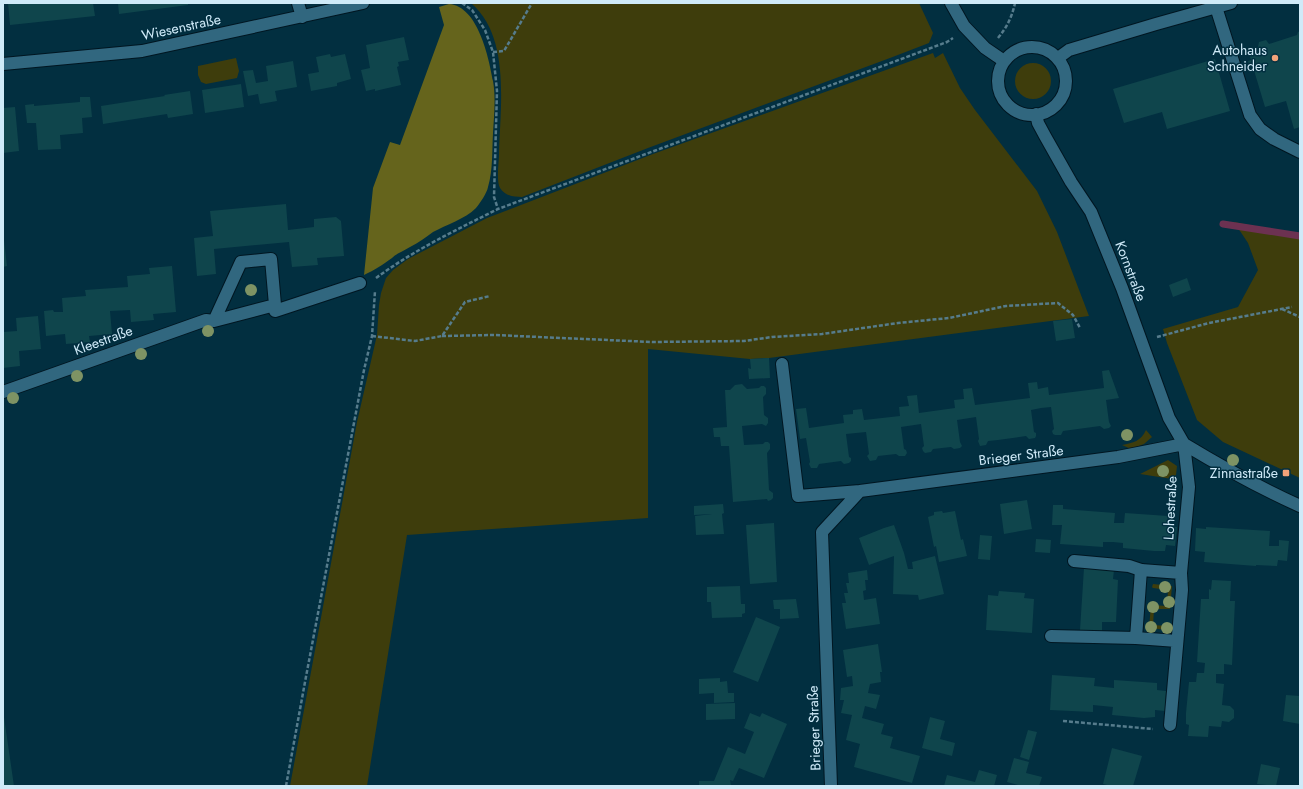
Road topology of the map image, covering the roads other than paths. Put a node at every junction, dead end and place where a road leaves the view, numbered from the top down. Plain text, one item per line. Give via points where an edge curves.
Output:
1 (298, 3) edge
2 (363, 3) edge
3 (951, 3) edge
4 (1231, 3) edge
5 (1216, 7) junction
6 (302, 17) junction
7 (1058, 58) junction
8 (1004, 61) junction
9 (3, 64) edge
10 (1036, 114) junction
11 (1300, 152) edge
12 (360, 283) dead end
13 (274, 305) junction
14 (214, 321) junction
15 (782, 364) dead end
16 (3, 392) edge
17 (1184, 444) junction
18 (860, 491) junction
19 (1300, 506) edge
20 (1074, 561) dead end
21 (1141, 570) junction
22 (1181, 573) junction
23 (1051, 636) dead end
24 (1136, 638) junction
25 (1177, 641) junction
26 (1170, 725) road end
27 (831, 786) edge

1 - 6 street
2 - 6 street, Wiesenstraße
3 - 8 street via 966,28 988,50
4 - 5 street
5 - 7 street via 1069,50
5 - 11 street via 1250,115 1269,136
6 - 9 street, Wiesenstraße via 142,51
7 - 8 street via 1045,50 1030,47 1020,49
7 - 10 street via 1064,67 1066,88 1056,106
8 - 10 street via 998,82 1006,103 1025,114
10 - 17 street, Kornstraße via 1045,136 1091,212 1122,288 1169,418
12 - 13 street, Kleestraße via 275,311
13 - 14 street, Kleestraße
13 - 14 street via 271,259 241,262
14 - 16 street, Kleestraße via 206,320
15 - 18 street, Brieger Straße via 798,496
17 - 18 street, Brieger Straße via 1118,457
17 - 19 street
17 - 22 street, Lohestraße via 1189,487
18 - 27 street, Brieger Straße via 822,532
20 - 21 street via 1129,566
21 - 22 street
21 - 24 street
22 - 25 street, Lohestraße
23 - 24 street
24 - 25 street
25 - 26 street, Lohestraße

